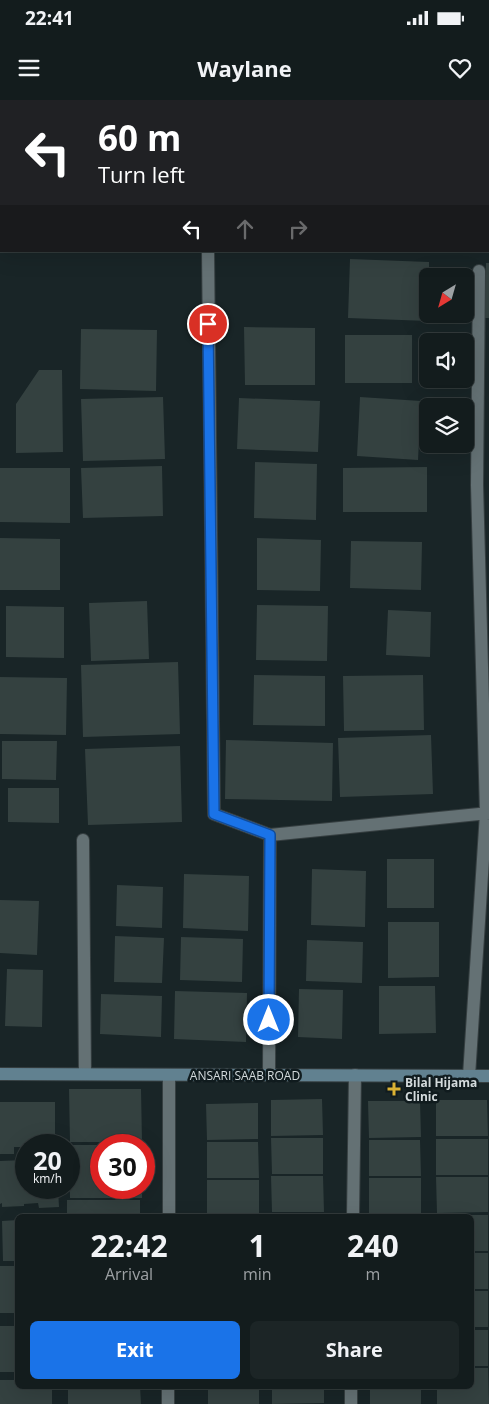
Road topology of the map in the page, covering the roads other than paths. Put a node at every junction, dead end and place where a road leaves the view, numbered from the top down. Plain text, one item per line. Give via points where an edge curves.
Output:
1 (208, 252) edge
2 (479, 271) dead end
3 (488, 813) edge
4 (270, 835) junction
5 (83, 840) dead end
6 (0, 1074) edge
7 (85, 1074) junction
8 (170, 1075) junction
9 (268, 1075) junction
10 (354, 1075) junction
11 (469, 1076) junction
12 (489, 1076) edge
13 (169, 1214) edge
14 (353, 1214) edge
15 (168, 1389) edge
16 (351, 1389) edge
17 (168, 1404) edge
18 (351, 1404) edge

1 - 4 street via 214,814
2 - 3 street via 477,485
3 - 4 street
3 - 11 street
4 - 9 street
5 - 7 street
6 - 7 street, ANSARI SAAB ROAD
7 - 8 street, ANSARI SAAB ROAD
8 - 9 street, ANSARI SAAB ROAD
8 - 13 street
9 - 10 street, ANSARI SAAB ROAD
10 - 11 street, ANSARI SAAB ROAD
10 - 14 street
11 - 12 street, ANSARI SAAB ROAD
15 - 17 street
16 - 18 street

